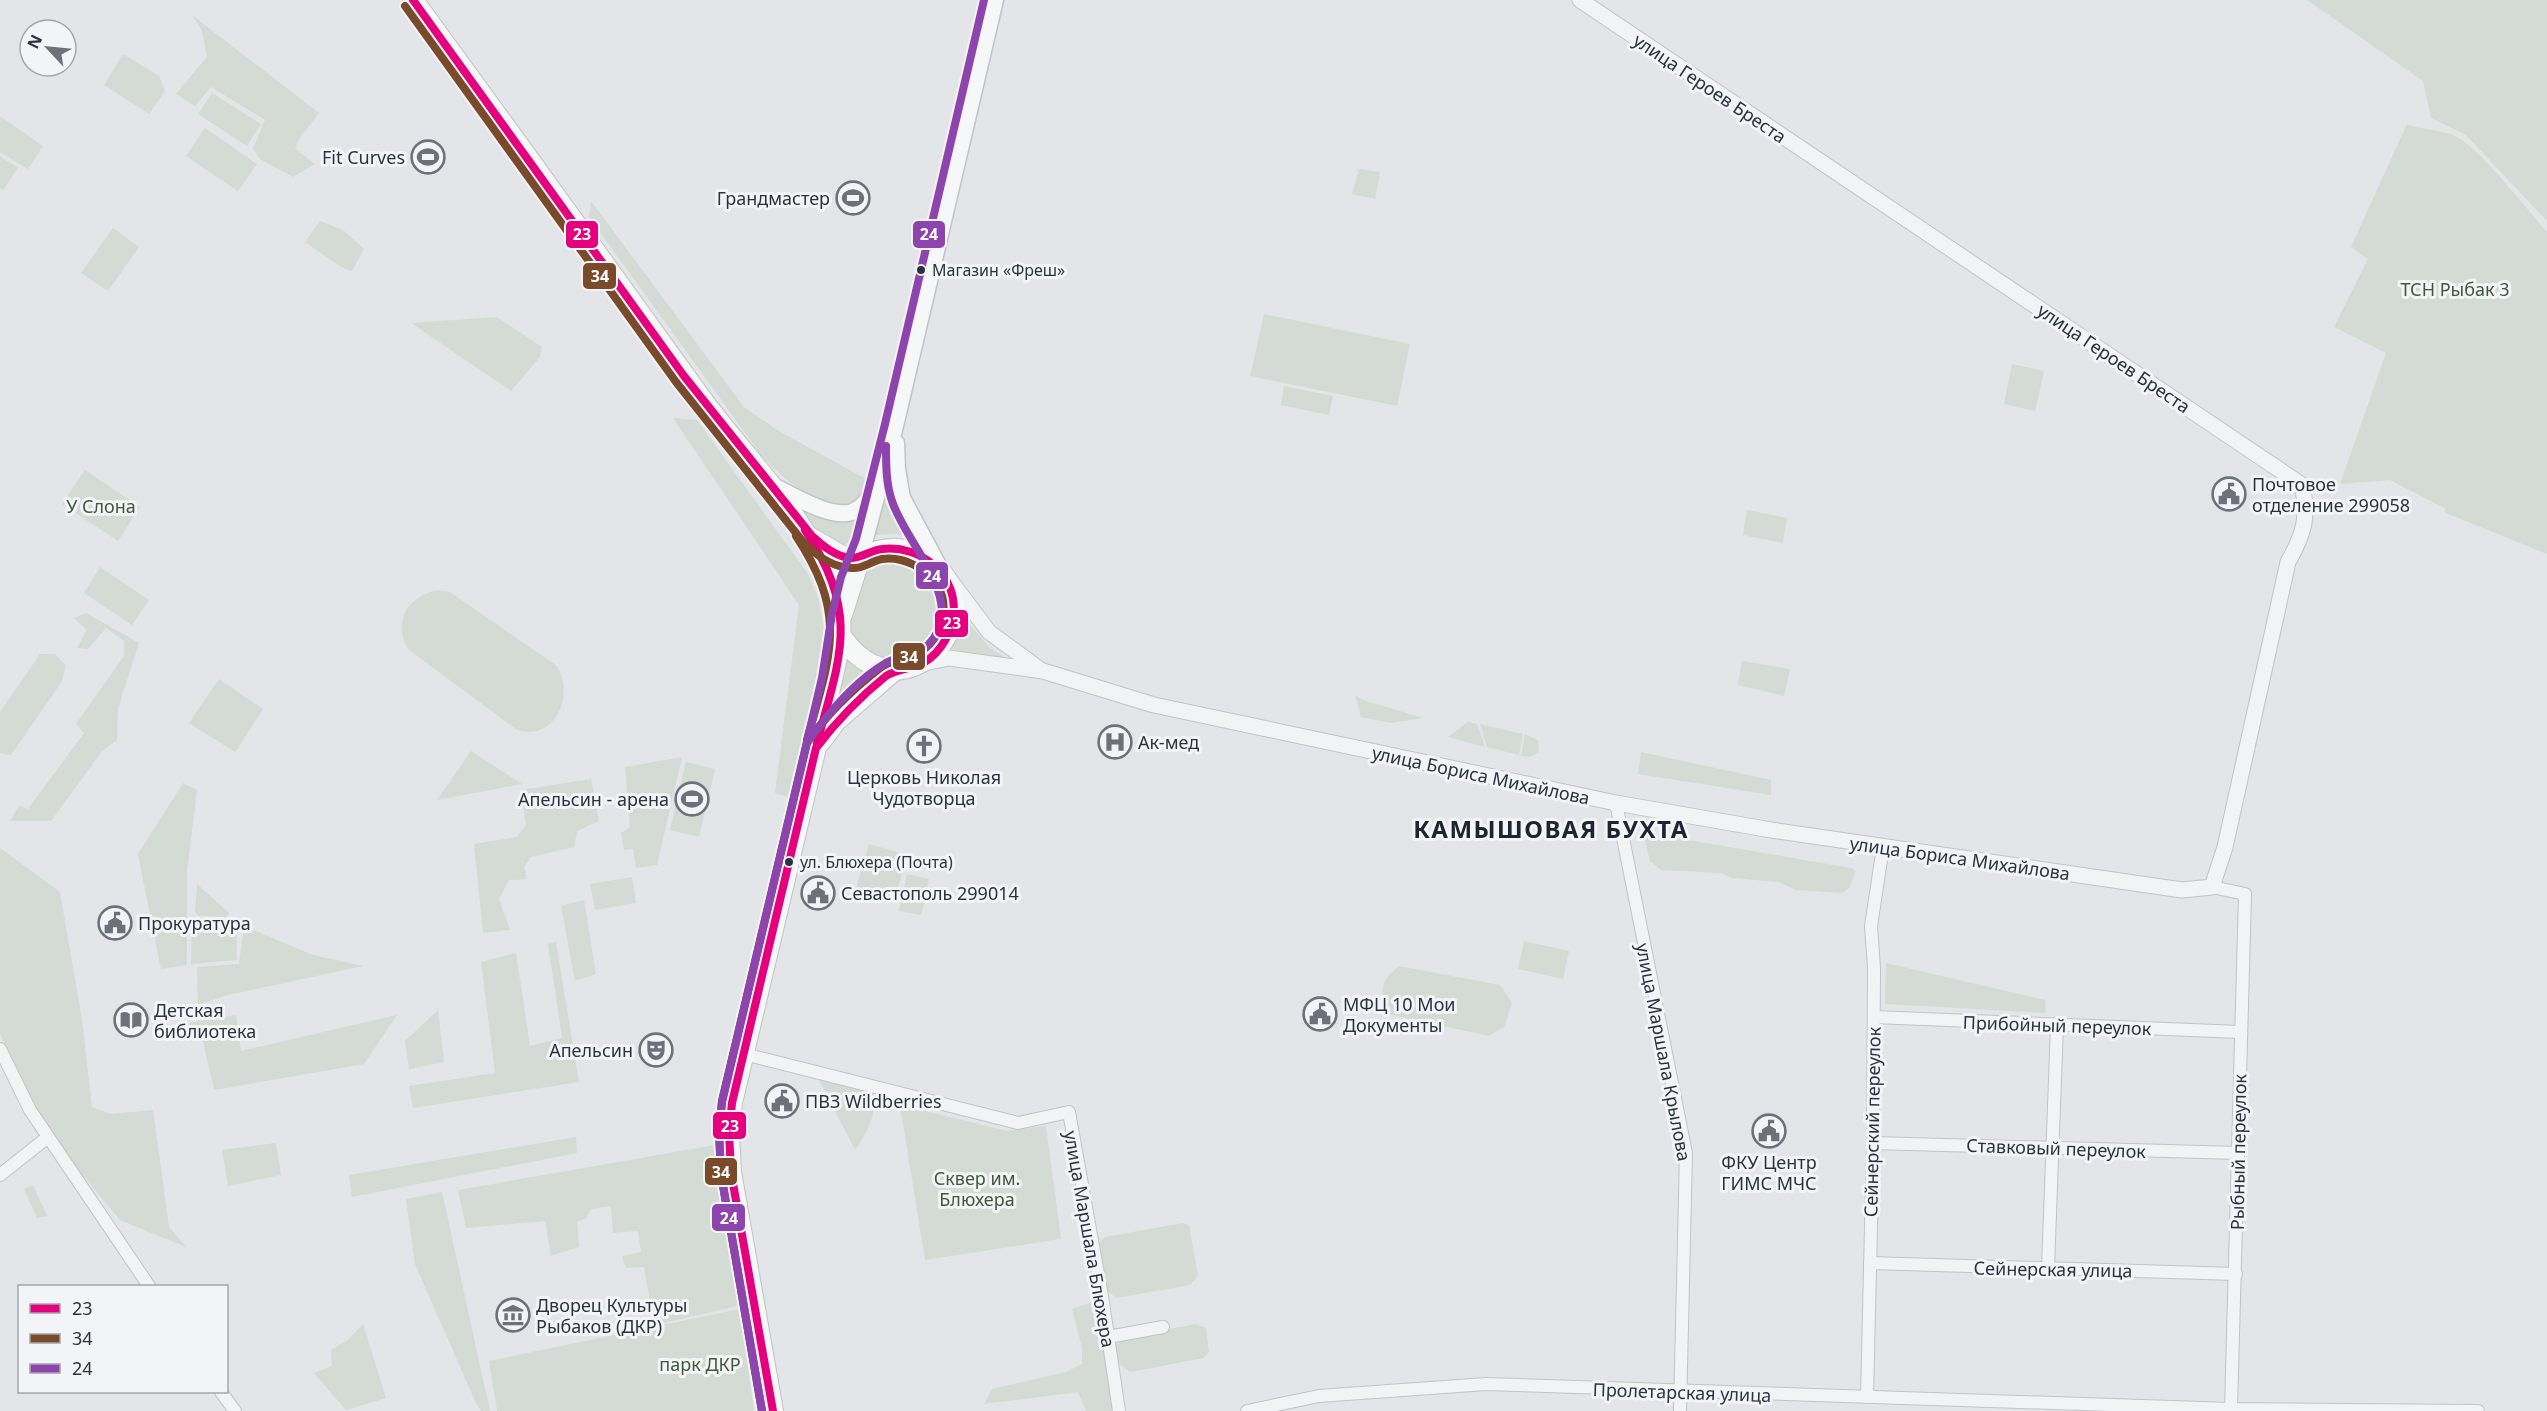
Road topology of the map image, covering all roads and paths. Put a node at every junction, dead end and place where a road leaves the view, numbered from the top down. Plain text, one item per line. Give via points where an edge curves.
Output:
1 (413, 0) edge
2 (995, 0) edge
3 (1580, 0) edge
4 (895, 426) junction
5 (881, 480) junction
6 (775, 487) junction
7 (811, 538) junction
8 (860, 558) junction
9 (939, 567) junction
10 (842, 626) junction
11 (924, 663) junction
12 (895, 670) junction
13 (1043, 671) junction
14 (816, 748) junction
15 (1616, 803) junction
16 (1883, 847) junction
17 (2212, 887) junction
18 (2245, 894) joint
19 (1874, 1017) junction
20 (2057, 1025) junction
21 (2240, 1032) junction
22 (0, 1048) edge
23 (744, 1054) junction
24 (48, 1137) junction
25 (1873, 1143) junction
26 (2053, 1149) junction
27 (2238, 1153) junction
28 (0, 1175) edge
29 (1870, 1263) junction
30 (2048, 1268) junction
31 (2236, 1274) junction
32 (148, 1285) edge
33 (1163, 1327) dead end
34 (1108, 1337) junction
35 (222, 1393) edge
36 (1681, 1393) junction
37 (1867, 1397) junction
38 (2231, 1409) junction
39 (235, 1411) edge
40 (773, 1411) edge
41 (1119, 1411) edge
42 (1247, 1411) edge
43 (1680, 1411) edge
44 (2478, 1411) edge

1 - 6 main road via 710,410
2 - 4 main road
3 - 17 street, улица Героев Бреста via 2302,484 2305,520 2300,541 2288,562 2225,848
4 - 5 main road
4 - 9 main road via 902,498
5 - 6 main road via 868,501 852,512 827,511
5 - 8 main road
6 - 7 main road
7 - 8 main road via 842,556
7 - 10 main road via 832,586
8 - 9 main road via 877,550 898,548
8 - 10 main road
9 - 11 main road via 954,599 954,612 939,649
9 - 13 street, улица Бориса Михайлова via 989,632
10 - 12 main road via 854,653 874,666
10 - 14 main road
11 - 12 main road
11 - 13 street, улица Бориса Михайлова via 949,658
12 - 14 main road via 836,722
13 - 15 street, улица Бориса Михайлова via 1154,705
14 - 23 main road
15 - 16 street, улица Бориса Михайлова
15 - 36 street, улица Маршала Крылова via 1686,1153
16 - 17 street, улица Бориса Михайлова via 2182,890
16 - 19 street, Сейнерский переулок via 1871,926
17 - 18 street, улица Бориса Михайлова
18 - 21 street, Рыбный переулок
19 - 20 street, Прибойный переулок
19 - 25 street, Сейнерский переулок
20 - 21 street, Прибойный переулок
20 - 26 street
21 - 27 street, Рыбный переулок
22 - 24 street via 30,1110
23 - 34 street, улица Маршала Блюхера via 1018,1123 1069,1112
23 - 40 main road via 731,1113 731,1172
24 - 28 street
24 - 32 street
25 - 26 street, Ставковый переулок
25 - 29 street, Сейнерский переулок
26 - 27 street, Ставковый переулок
26 - 30 street
27 - 31 street, Рыбный переулок
29 - 30 street, Сейнерская улица
29 - 37 street, Сейнерский переулок
30 - 31 street, Сейнерская улица
31 - 38 street, Рыбный переулок
33 - 34 street
34 - 41 street, улица Маршала Блюхера
35 - 39 street
36 - 37 street, Пролетарская улица
36 - 42 street, Пролетарская улица via 1486,1384 1319,1396
36 - 43 street, улица Маршала Крылова
37 - 38 street, Пролетарская улица
38 - 44 street, Пролетарская улица

